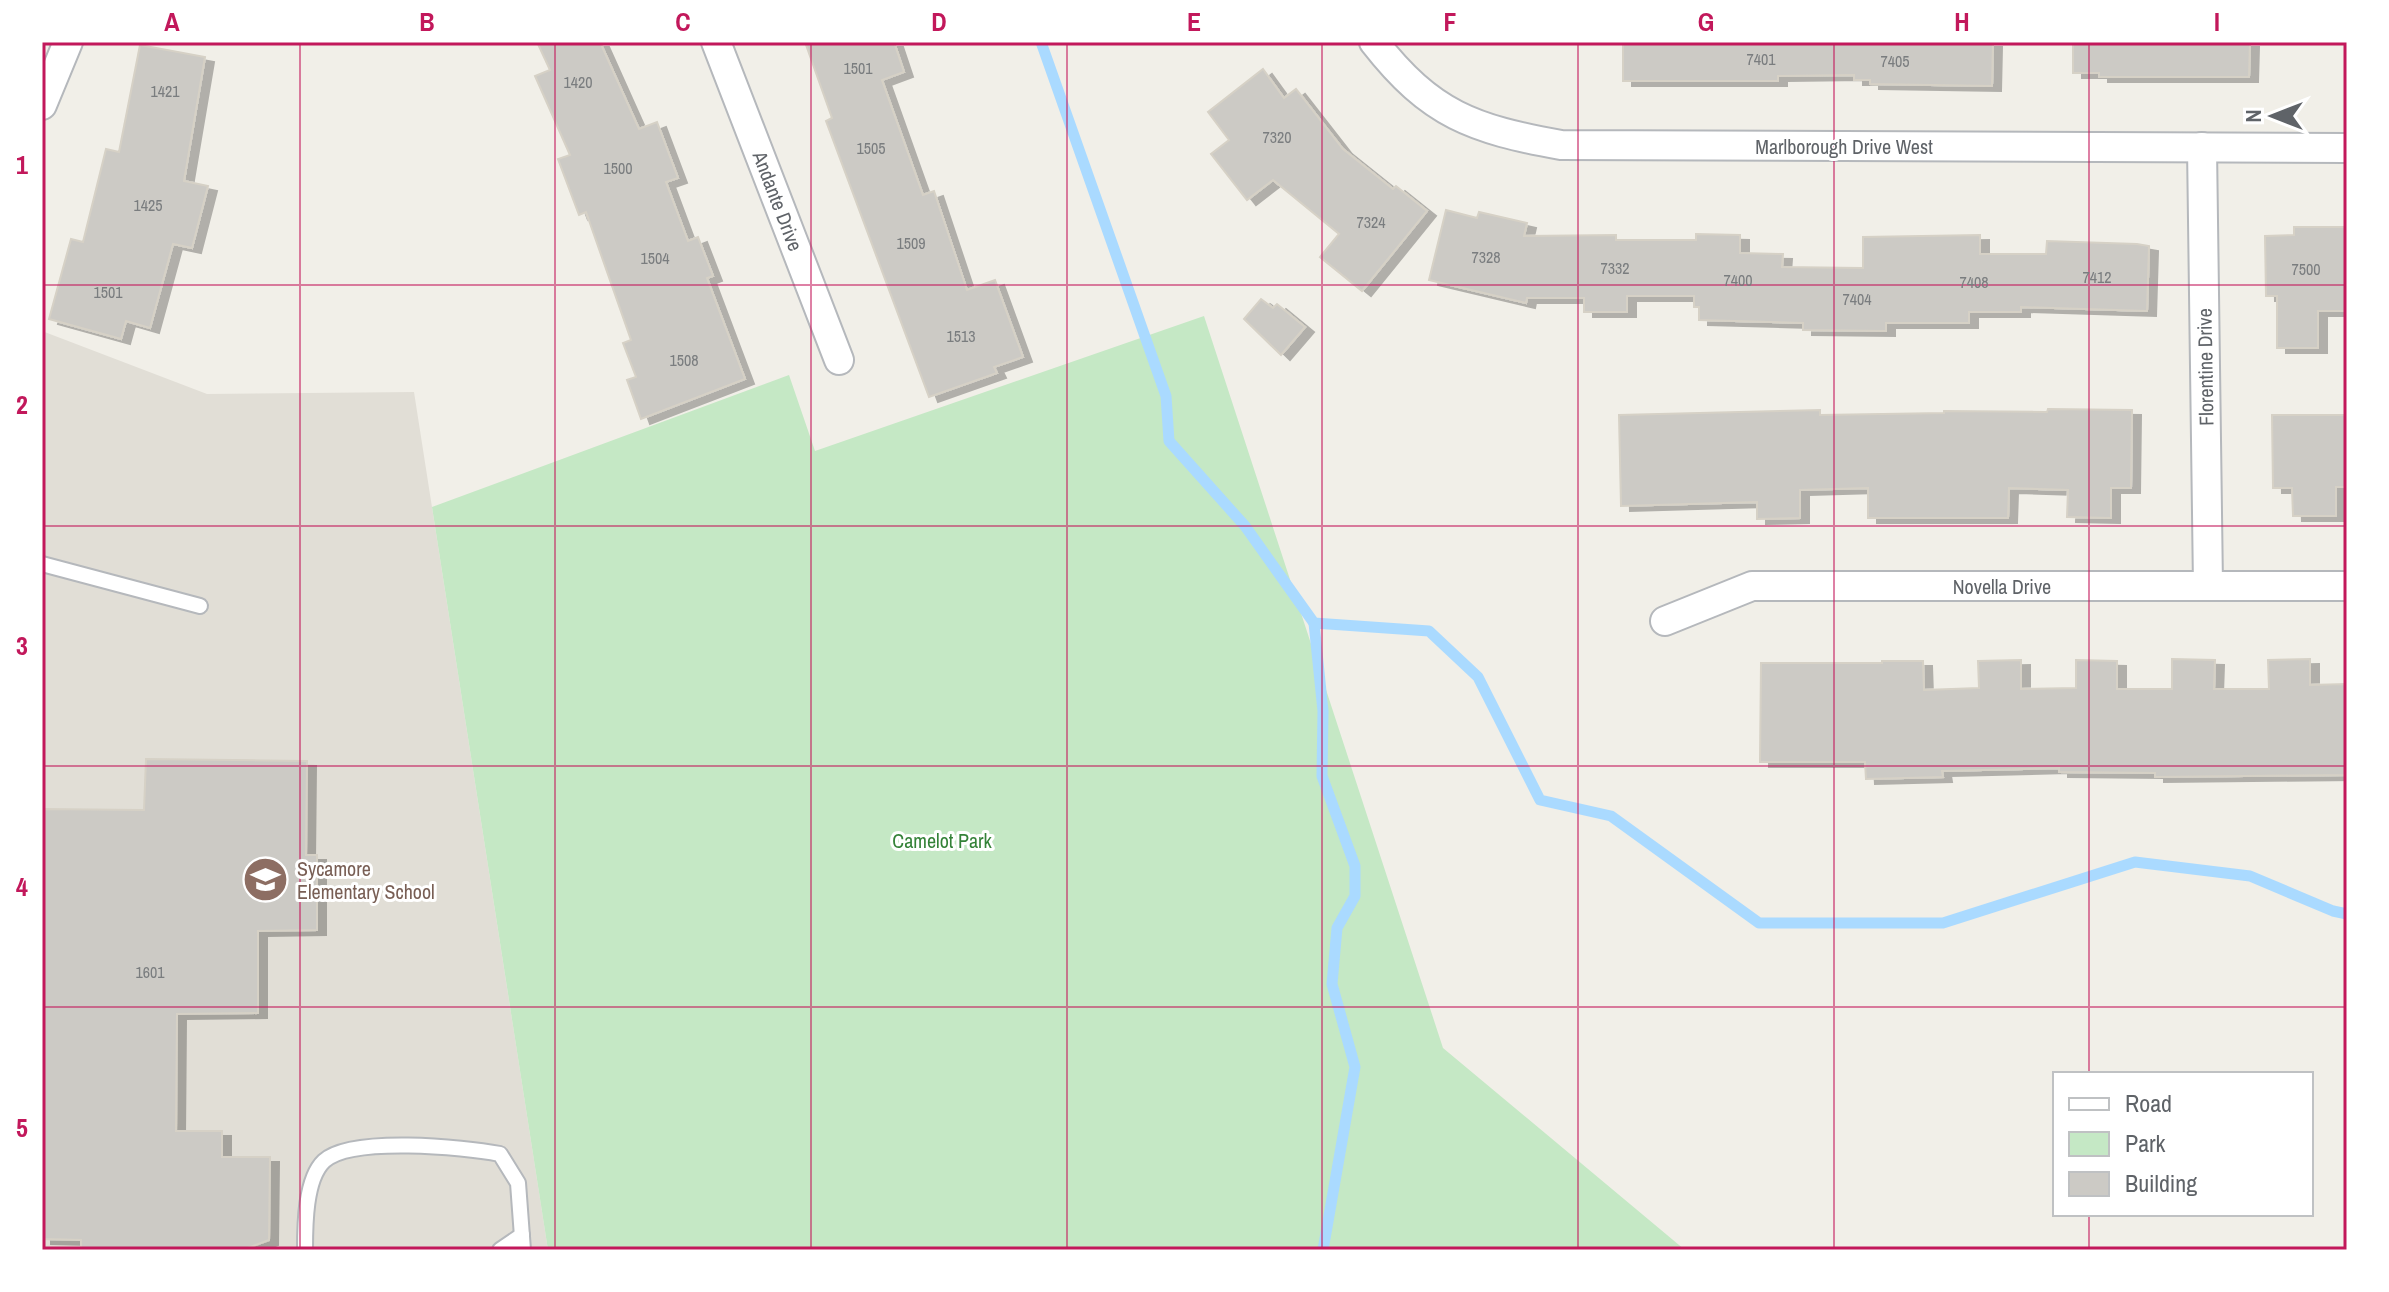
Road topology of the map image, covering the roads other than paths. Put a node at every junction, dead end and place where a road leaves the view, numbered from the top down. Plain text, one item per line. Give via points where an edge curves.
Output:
1 (68, 42) edge
2 (716, 42) edge
3 (1374, 42) edge
4 (42, 105) edge
5 (2202, 147) junction
6 (2347, 148) edge
7 (839, 360) dead end
8 (42, 564) edge
9 (2208, 586) junction
10 (2347, 586) edge
11 (200, 606) dead end
12 (1665, 621) dead end
13 (522, 1243) edge
14 (305, 1250) edge
15 (500, 1250) edge

1 - 4 street
2 - 7 street, Andante Drive
3 - 5 street, Marlborough Drive West via 1431,100 1468,123 1561,145
5 - 6 street, Marlborough Drive West
5 - 9 street, Florentine Drive
8 - 11 lane
9 - 10 street, Novella Drive
9 - 12 street, Novella Drive via 1752,586
13 - 14 lane via 518,1183 500,1154 404,1146 348,1149 324,1161 311,1185
13 - 15 lane

